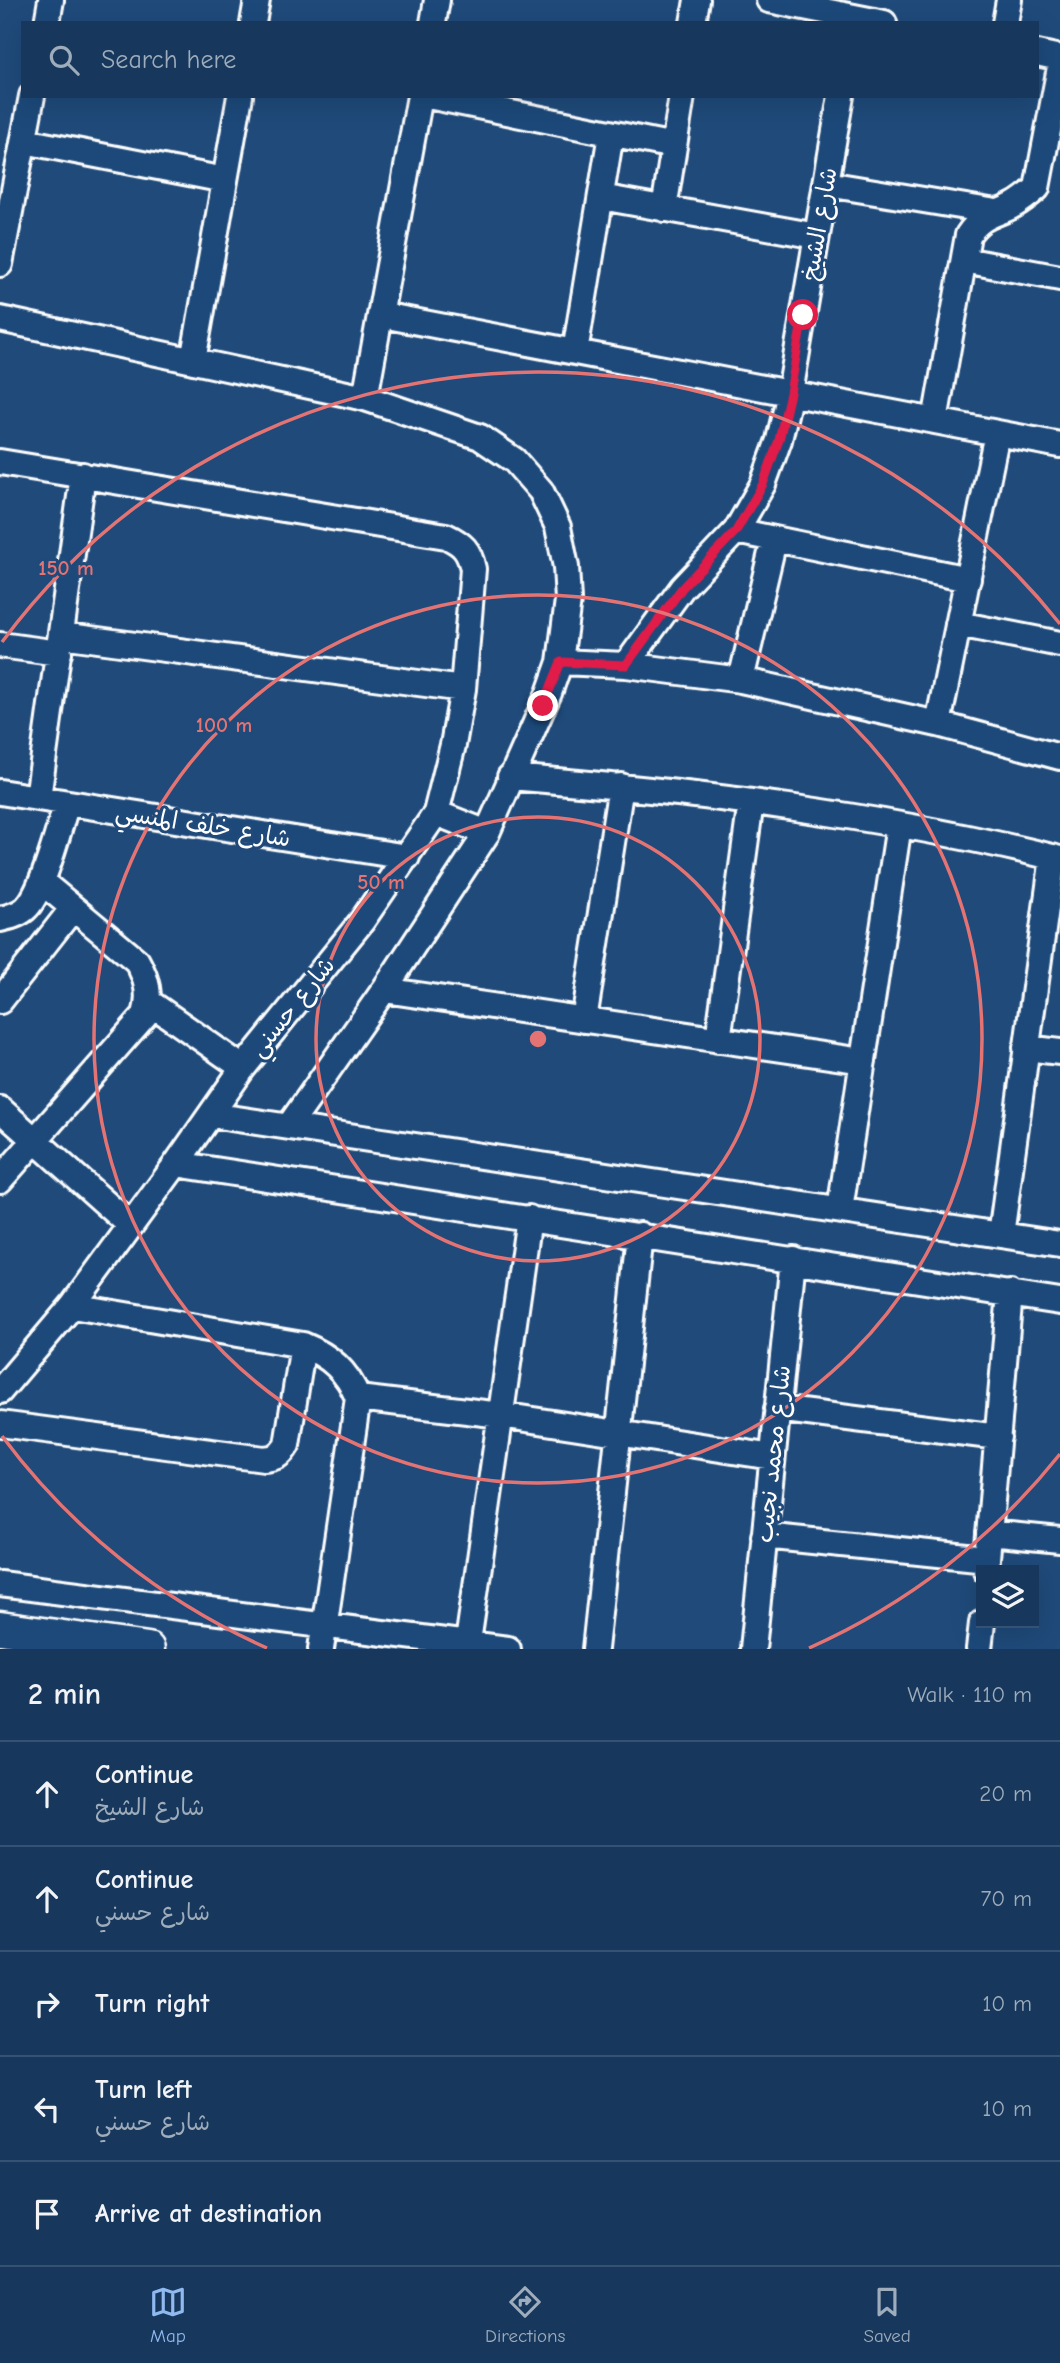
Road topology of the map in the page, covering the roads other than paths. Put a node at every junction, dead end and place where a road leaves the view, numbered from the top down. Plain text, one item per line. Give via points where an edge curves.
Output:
1 (51, 0) edge
2 (257, 0) edge
3 (437, 0) edge
4 (697, 0) edge
5 (769, 0) edge
6 (1009, 0) edge
7 (855, 13) edge
8 (47, 21) edge
9 (253, 21) edge
10 (433, 21) edge
11 (693, 21) edge
12 (878, 21) edge
13 (1005, 21) edge
14 (1039, 53) edge
15 (1060, 58) edge
16 (1060, 67) edge
17 (32, 98) edge
18 (240, 98) edge
19 (420, 98) edge
20 (438, 98) edge
21 (682, 98) edge
22 (841, 98) edge
23 (611, 134) junction
24 (24, 141) junction
25 (674, 146) junction
26 (225, 180) junction
27 (827, 184) junction
28 (601, 197) junction
29 (664, 209) junction
30 (996, 212) junction
31 (817, 236) junction
32 (964, 260) junction
33 (0, 264) edge
34 (1060, 278) edge
35 (382, 315) junction
36 (0, 319) edge
37 (575, 352) junction
38 (193, 361) junction
39 (790, 393) junction
40 (365, 398) junction
41 (935, 421) junction
42 (997, 433) junction
43 (1060, 445) edge
44 (0, 462) edge
45 (83, 475) junction
46 (736, 531) junction
47 (775, 540) junction
48 (968, 579) junction
49 (958, 624) junction
50 (60, 644) junction
51 (0, 645) edge
52 (1060, 645) edge
53 (561, 662) junction
54 (626, 665) junction
55 (741, 680) junction
56 (463, 689) junction
57 (938, 724) junction
58 (1060, 757) edge
59 (510, 778) junction
60 (621, 786) junction
61 (0, 792) edge
62 (38, 798) junction
63 (751, 802) junction
64 (67, 803) junction
65 (436, 813) junction
66 (900, 825) junction
67 (487, 833) junction
68 (407, 857) junction
69 (1056, 858) edge
70 (42, 882) junction
71 (73, 908) junction
72 (0, 919) edge
73 (384, 990) junction
74 (0, 1001) edge
75 (149, 1002) junction
76 (584, 1020) junction
77 (718, 1040) junction
78 (1026, 1048) junction
79 (1060, 1052) edge
80 (863, 1061) junction
81 (243, 1068) junction
82 (0, 1109) edge
83 (211, 1115) junction
84 (289, 1126) junction
85 (36, 1139) junction
86 (176, 1164) junction
87 (0, 1180) edge
88 (840, 1210) junction
89 (529, 1218) junction
90 (130, 1225) junction
91 (640, 1235) junction
92 (1001, 1235) junction
93 (1060, 1244) edge
94 (793, 1259) junction
95 (1010, 1293) junction
96 (1060, 1302) edge
97 (72, 1306) junction
98 (303, 1345) junction
99 (0, 1391) edge
100 (358, 1398) junction
101 (778, 1409) junction
102 (500, 1415) junction
103 (0, 1424) edge
104 (618, 1435) junction
105 (998, 1437) junction
106 (772, 1457) junction
107 (989, 1533) junction
108 (764, 1536) junction
109 (1060, 1540) edge
110 (987, 1565) edge
111 (0, 1584) edge
112 (324, 1624) junction
113 (0, 1628) edge
114 (981, 1628) edge
115 (467, 1646) edge
116 (148, 1649) edge
117 (321, 1649) edge
118 (508, 1649) edge
119 (595, 1649) edge
120 (752, 1649) edge
121 (979, 1649) edge

1 - 8 street
2 - 9 street
3 - 10 street
4 - 11 street
5 - 7 street
6 - 13 street
7 - 12 street
14 - 15 street
16 - 30 street via 1037,188
17 - 24 street
18 - 26 street
19 - 35 street
20 - 23 street
21 - 25 street
22 - 27 street, شارع الشيخ
23 - 25 street
23 - 28 street
24 - 26 street
24 - 33 street
25 - 29 street
26 - 38 street
27 - 30 street
27 - 31 street, شارع الشيخ
28 - 29 street
28 - 37 street
29 - 31 street
30 - 32 street via 974,225
31 - 39 street, شارع الشيخ
32 - 34 street
32 - 41 street
35 - 37 street
35 - 40 street
36 - 38 street
37 - 39 street
38 - 40 street
39 - 41 street
39 - 46 street via 763,484
40 - 53 street via 480,436 514,460 541,491 558,527 566,567 568,600
41 - 42 street
42 - 43 street
42 - 48 street
44 - 45 street
45 - 50 street
45 - 56 street, شارع حسني via 446,536 462,544 473,569
46 - 47 street
46 - 54 street via 682,588
47 - 48 street
47 - 55 street
48 - 49 street
49 - 52 street
49 - 57 street
50 - 51 street
50 - 56 street
50 - 62 street
53 - 54 street
53 - 59 street
54 - 55 street
55 - 57 street
56 - 65 street, شارع حسني
57 - 58 street
59 - 60 street
59 - 67 street
60 - 63 street
60 - 76 street
61 - 62 street, شارع خلف المنسي
62 - 64 street, شارع خلف المنسي
63 - 66 street
63 - 77 street
64 - 68 street, شارع خلف المنسي
64 - 70 street
65 - 67 street
65 - 68 street, شارع حسني
66 - 69 street
66 - 80 street
67 - 73 street
68 - 81 street, شارع حسني via 362,921
69 - 78 street
70 - 71 street
70 - 72 street via 27,908
71 - 74 street
71 - 75 street via 137,961 144,972
73 - 76 street
73 - 84 street
75 - 81 street
75 - 85 street via 145,1015
76 - 77 street
77 - 80 street
78 - 79 street
78 - 92 street
80 - 88 street
81 - 83 street, شارع حسني
82 - 85 street
83 - 84 street
83 - 86 street, شارع حسني
84 - 88 street
85 - 87 street
85 - 90 street
86 - 89 street
86 - 90 street, شارع حسني
88 - 92 street
89 - 91 street
89 - 102 street
90 - 97 street, شارع حسني
91 - 94 street
91 - 104 street
92 - 93 street
94 - 95 street
94 - 101 street, شارع محمد نجيب
95 - 96 street
95 - 105 street
97 - 98 street
97 - 99 street, شارع حسني
98 - 100 street via 339,1366
98 - 103 street via 287,1445 274,1458
100 - 102 street
100 - 112 street
101 - 105 street
101 - 106 street, شارع محمد نجيب
102 - 104 street
102 - 115 street
104 - 106 street
104 - 119 street
105 - 107 street
106 - 108 street, شارع محمد نجيب
107 - 109 street
107 - 110 street
108 - 110 street
108 - 120 street, شارع محمد نجيب
111 - 112 street
112 - 115 street
112 - 117 street
113 - 116 street
114 - 121 street
115 - 118 street

